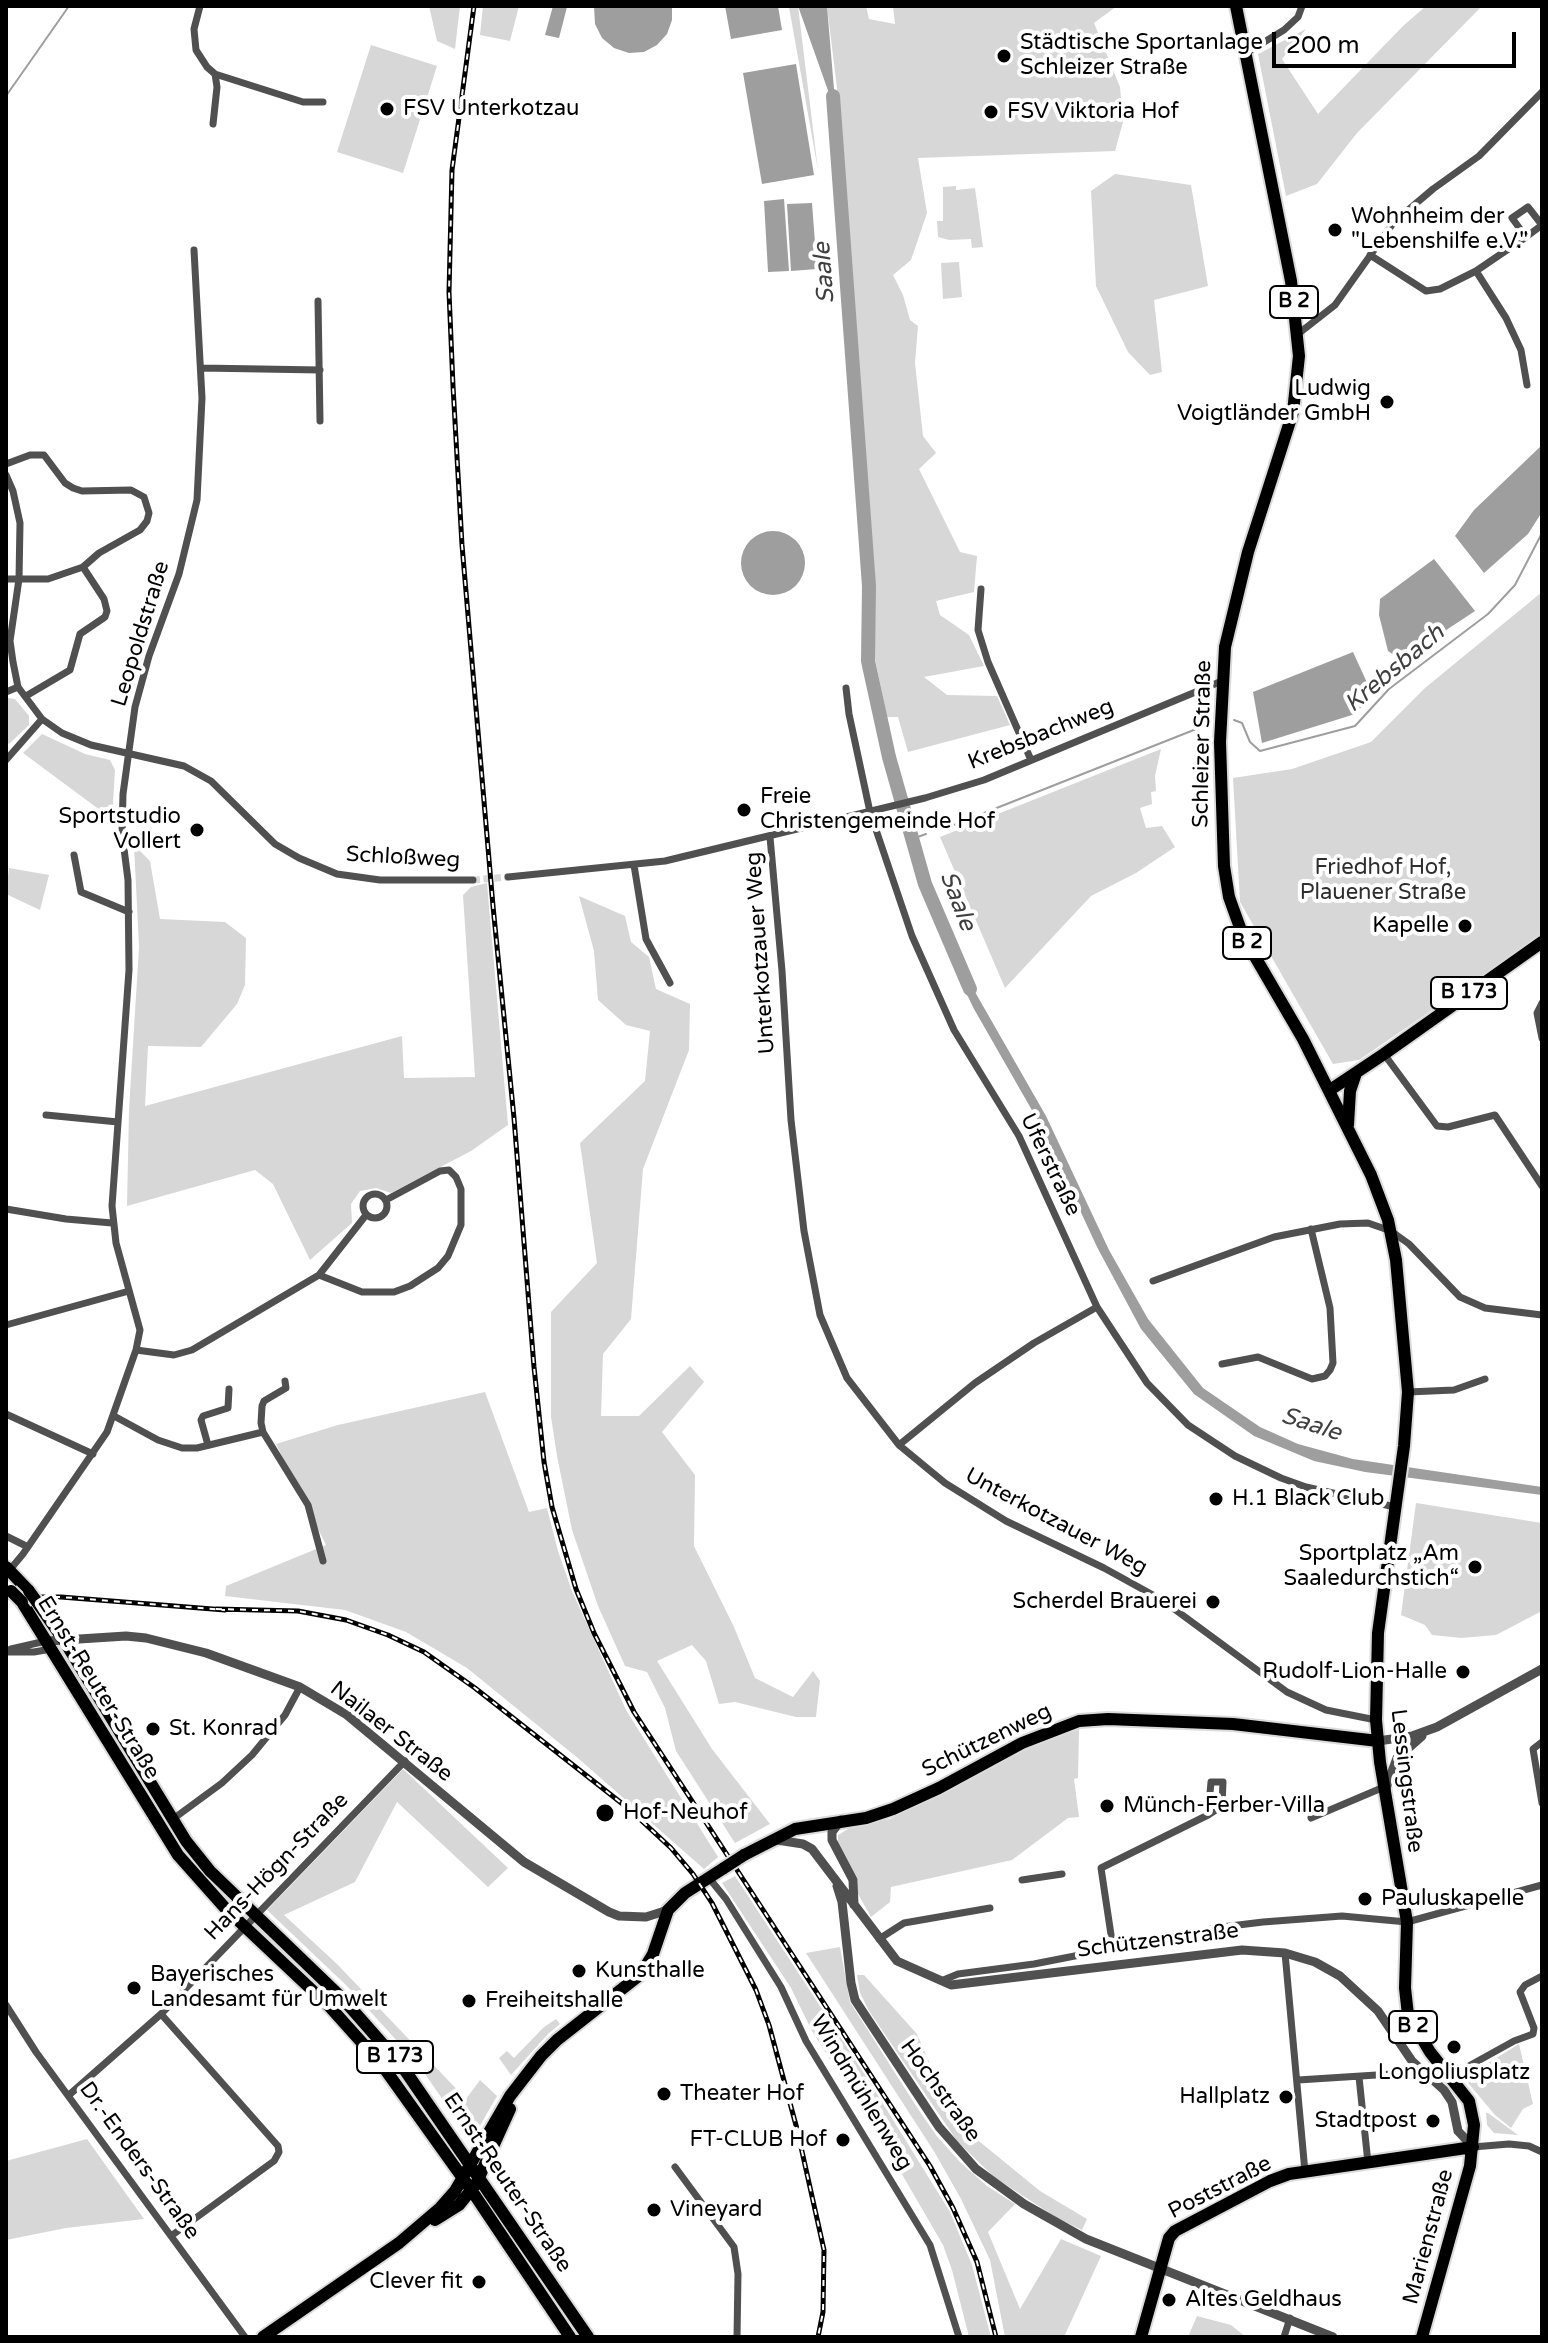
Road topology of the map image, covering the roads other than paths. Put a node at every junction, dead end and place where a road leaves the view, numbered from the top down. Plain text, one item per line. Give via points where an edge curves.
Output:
1 (200, 6) edge
2 (1236, 6) edge
3 (1302, 6) edge
4 (1246, 53) junction
5 (215, 74) junction
6 (1542, 92) edge
7 (323, 102) dead end
8 (213, 124) dead end
9 (1526, 237) dead end
10 (194, 250) dead end
11 (1370, 255) junction
12 (1476, 271) junction
13 (318, 301) dead end
14 (1298, 334) junction
15 (201, 368) junction
16 (320, 370) junction
17 (1527, 385) dead end
18 (320, 421) dead end
19 (6, 464) edge
20 (6, 475) edge
21 (83, 567) junction
22 (6, 579) edge
23 (19, 579) junction
24 (981, 589) dead end
25 (1222, 681) junction
26 (18, 687) junction
27 (846, 688) dead end
28 (6, 692) edge
29 (26, 696) junction
30 (42, 719) junction
31 (127, 754) junction
32 (6, 760) edge
33 (1031, 760) junction
34 (870, 812) junction
35 (770, 837) junction
36 (74, 855) dead end
37 (634, 865) junction
38 (508, 877) tunnel mouth
39 (473, 880) tunnel mouth
40 (129, 912) junction
41 (1541, 944) edge
42 (670, 983) dead end
43 (1542, 1003) edge
44 (1542, 1038) edge
45 (1384, 1054) junction
46 (1356, 1073) junction
47 (1330, 1090) junction
48 (46, 1115) dead end
49 (118, 1122) junction
50 (1348, 1126) junction
51 (1542, 1186) edge
52 (386, 1200) junction
53 (6, 1209) edge
54 (366, 1215) junction
55 (112, 1223) junction
56 (1311, 1229) junction
57 (1391, 1231) junction
58 (319, 1275) junction
59 (1153, 1281) dead end
60 (129, 1291) junction
61 (1097, 1307) junction
62 (1542, 1315) edge
63 (6, 1325) edge
64 (136, 1350) junction
65 (1222, 1364) dead end
66 (1485, 1379) dead end
67 (285, 1381) dead end
68 (229, 1389) dead end
69 (1408, 1392) junction
70 (6, 1414) edge
71 (114, 1416) junction
72 (263, 1432) junction
73 (208, 1445) junction
74 (899, 1445) junction
75 (93, 1454) junction
76 (1396, 1501) junction
77 (6, 1536) edge
78 (28, 1547) junction
79 (323, 1561) dead end
80 (7, 1571) edge
81 (8, 1589) edge
82 (29, 1598) junction
83 (55, 1644) junction
84 (6, 1651) edge
85 (1542, 1669) edge
86 (300, 1687) junction
87 (1376, 1720) junction
88 (1437, 1727) junction
89 (1378, 1741) junction
90 (1542, 1742) edge
91 (405, 1761) junction
92 (1385, 1791) junction
93 (1542, 1803) edge
94 (1208, 1815) dead end
95 (1311, 1818) dead end
96 (172, 1819) junction
97 (841, 1820) junction
98 (765, 1842) junction
99 (1062, 1874) dead end
100 (709, 1878) junction
101 (835, 1879) junction
102 (1022, 1880) dead end
103 (1542, 1885) edge
104 (854, 1905) junction
105 (990, 1908) dead end
106 (668, 1910) junction
107 (254, 1915) junction
108 (1407, 1922) junction
109 (243, 1926) junction
110 (879, 1939) junction
111 (1113, 1948) junction
112 (1285, 1953) junction
113 (1542, 1976) edge
114 (941, 1981) junction
115 (6, 2005) edge
116 (161, 2014) junction
117 (1417, 2067) junction
118 (1359, 2077) junction
119 (1449, 2077) junction
120 (524, 2078) junction
121 (1298, 2080) junction
122 (69, 2095) junction
123 (1473, 2147) junction
124 (1542, 2152) edge
125 (1368, 2163) junction
126 (471, 2165) junction
127 (675, 2167) dead end
128 (1305, 2172) junction
129 (480, 2177) junction
130 (463, 2178) junction
131 (472, 2191) junction
132 (171, 2236) junction
133 (399, 2243) junction
134 (1160, 2268) junction
135 (1290, 2318) junction
136 (245, 2337) edge
137 (263, 2337) edge
138 (570, 2337) edge
139 (588, 2337) edge
140 (737, 2337) edge
141 (959, 2337) edge
142 (1141, 2337) edge
143 (1284, 2337) edge
144 (1333, 2337) edge
145 (1422, 2337) edge

1 - 5 street via 194,40 200,59
2 - 4 main road, Schleizer Straße / B 2
3 - 4 street via 1284,30
4 - 14 main road, Schleizer Straße / B 2
5 - 7 street via 303,102
5 - 8 street
6 - 11 street via 1479,156 1407,209
9 - 12 street
10 - 15 street, Leopoldstraße
11 - 12 street via 1426,291
11 - 14 street via 1335,305
12 - 17 street via 1521,350
13 - 16 street
14 - 25 main road, Schleizer Straße / B 2 via 1293,412 1237,595
15 - 16 street
15 - 31 street, Leopoldstraße via 197,500 179,574 136,701
16 - 18 street
19 - 21 street via 44,455 73,488 131,490 144,497 149,513 140,530
20 - 23 street via 20,523
21 - 23 street via 48,579
21 - 29 street via 104,599 105,617 76,639 70,670
22 - 23 street
23 - 26 street via 10,641
24 - 33 street via 978,630
25 - 33 street, Krebsbachweg
25 - 47 main road, Schleizer Straße / B 2 via 1222,841 1229,897 1243,936
26 - 28 street
26 - 29 street
27 - 34 street, Uferstraße
29 - 30 street
30 - 31 street, Schloßweg via 91,745
30 - 32 street
31 - 39 street, Schloßweg via 184,766 211,781 275,844 337,874 380,880
31 - 40 street, Leopoldstraße via 122,833
33 - 34 street, Krebsbachweg via 984,780
34 - 35 street
34 - 61 street, Uferstraße via 912,936 954,1030 1019,1136
35 - 37 street
35 - 74 street, Unterkotzauer Weg via 791,1120 820,1315 847,1378
36 - 40 street via 81,892
37 - 38 street
37 - 42 street via 646,939
40 - 49 street, Leopoldstraße
41 - 45 main road, B 173
43 - 44 street via 1537,1013
45 - 46 main road, B 173
45 - 51 street via 1437,1126 1495,1115
46 - 47 main road, B 173
46 - 50 main road
47 - 50 main road, Schleizer Straße / B 2
48 - 49 street
49 - 55 street, Leopoldstraße
50 - 57 main road, Schleizer Straße / B 2
52 - 54 street via 382,1216
52 - 54 street via 370,1194 362,1204
52 - 58 street via 449,1170 461,1189 461,1225 438,1268 394,1292 362,1292
53 - 55 street
54 - 58 street
55 - 60 street, Leopoldstraße
56 - 57 street via 1368,1223
56 - 59 street
56 - 65 street via 1330,1308 1330,1370 1312,1379 1258,1357
57 - 62 street via 1460,1297 1485,1308
57 - 69 main road, B 2
58 - 64 street via 192,1350 174,1355
60 - 63 street
60 - 64 street, Leopoldstraße via 140,1330
61 - 74 street via 975,1383
61 - 76 street, Uferstraße via 1147,1383 1188,1425 1235,1456 1281,1478 1334,1494
64 - 71 street, Leopoldstraße
66 - 69 street via 1454,1390
67 - 72 street via 286,1388 264,1401
68 - 73 street via 228,1408 201,1420
69 - 76 main road, B 2
70 - 75 street
71 - 73 street via 170,1445
71 - 75 street, Leopoldstraße
72 - 73 street
72 - 79 street via 308,1505
74 - 87 street, Unterkotzauer Weg via 945,1483 1006,1521 1162,1600 1287,1692 1326,1710
75 - 78 street, Leopoldstraße
76 - 87 main road, Lessingstraße / B 2 via 1377,1643
77 - 78 street
78 - 80 street, Leopoldstraße
80 - 82 main road, Ernst-Reuter-Straße / B 173
81 - 82 main road, Ernst-Reuter-Straße / B 173, bridge
82 - 83 main road, Ernst-Reuter-Straße / B 173
83 - 84 street
83 - 86 street, Nailaer Straße via 146,1638
83 - 96 main road, Ernst-Reuter-Straße / B 173
83 - 109 main road, Ernst-Reuter-Straße / B 173 via 176,1851
85 - 88 street
86 - 91 street, Nailaer Straße via 347,1715
86 - 96 street via 252,1755
87 - 89 main road, Lessingstraße / B 2
88 - 89 street
88 - 92 street via 1397,1758
89 - 92 main road, Lessingstraße / B 2
89 - 97 main road, Schützenweg via 1233,1724 1088,1719 1022,1743 893,1809
90 - 93 street via 1534,1747
91 - 106 street, Nailaer Straße via 501,1845 609,1912 639,1918
91 - 107 street, Hans-Högn-Straße
92 - 95 street
92 - 108 main road, Lessingstraße / B 2
94 - 111 street via 1101,1868
96 - 107 main road, Ernst-Reuter-Straße / B 173 via 210,1871
97 - 98 main road, Schützenweg via 806,1825
97 - 104 street, Schützenstraße via 832,1840 853,1880
98 - 100 main road, bridge
98 - 101 street, Schützenstraße via 803,1844
99 - 102 street
100 - 106 main road
100 - 141 street, Windmühlenweg via 781,1987 806,2041 930,2245
101 - 104 street, Schützenstraße
101 - 134 street, Hochstraße via 860,2009 964,2157 1024,2204 1086,2239
103 - 108 street
104 - 110 street, Schützenstraße
105 - 110 street via 904,1923
106 - 120 main road via 644,1971 557,2040
107 - 109 street, Hans-Högn-Straße
107 - 126 main road, Ernst-Reuter-Straße / B 173 via 373,2031
108 - 111 street via 1318,1916
108 - 119 main road, Lessingstraße / B 2 via 1408,2015
109 - 116 street, Hans-Högn-Straße
109 - 130 main road, Ernst-Reuter-Straße / B 173 via 370,2050
110 - 114 street, Schützenstraße via 897,1961
111 - 114 street
112 - 114 street, Schützenstraße via 1242,1950 959,1985
112 - 117 street, Schützenstraße via 1325,1967 1355,1988
112 - 121 street
113 - 119 street via 1520,1996 1534,2033
115 - 122 street, Dr.-Enders-Straße
116 - 122 street, Hans-Högn-Straße
116 - 132 street via 279,2152 274,2161
117 - 118 street via 1408,2073
117 - 123 street, Schützenstraße via 1444,2090 1458,2131
118 - 121 street
118 - 125 street
119 - 123 main road, Lessingstraße / B 2 via 1469,2101
120 - 126 main road
120 - 129 main road
121 - 128 street
122 - 132 street, Dr.-Enders-Straße
123 - 124 street, Poststraße via 1509,2144
123 - 125 main road, Poststraße
123 - 145 main road, Marienstraße / B 2
125 - 128 main road, Poststraße
126 - 129 main road, Ernst-Reuter-Straße / B 173
126 - 130 main road
127 - 140 street via 734,2247
128 - 134 main road, Poststraße via 1270,2181 1175,2231
129 - 131 main road
129 - 139 main road, Ernst-Reuter-Straße / B 173
130 - 131 main road, Ernst-Reuter-Straße / B 173
130 - 133 main road via 440,2208
131 - 133 main road
131 - 138 main road, Ernst-Reuter-Straße / B 173
132 - 136 street, Dr.-Enders-Straße
133 - 137 main road
134 - 135 street, Hochstraße
134 - 142 main road, Poststraße
135 - 143 street
135 - 144 street, Hochstraße

